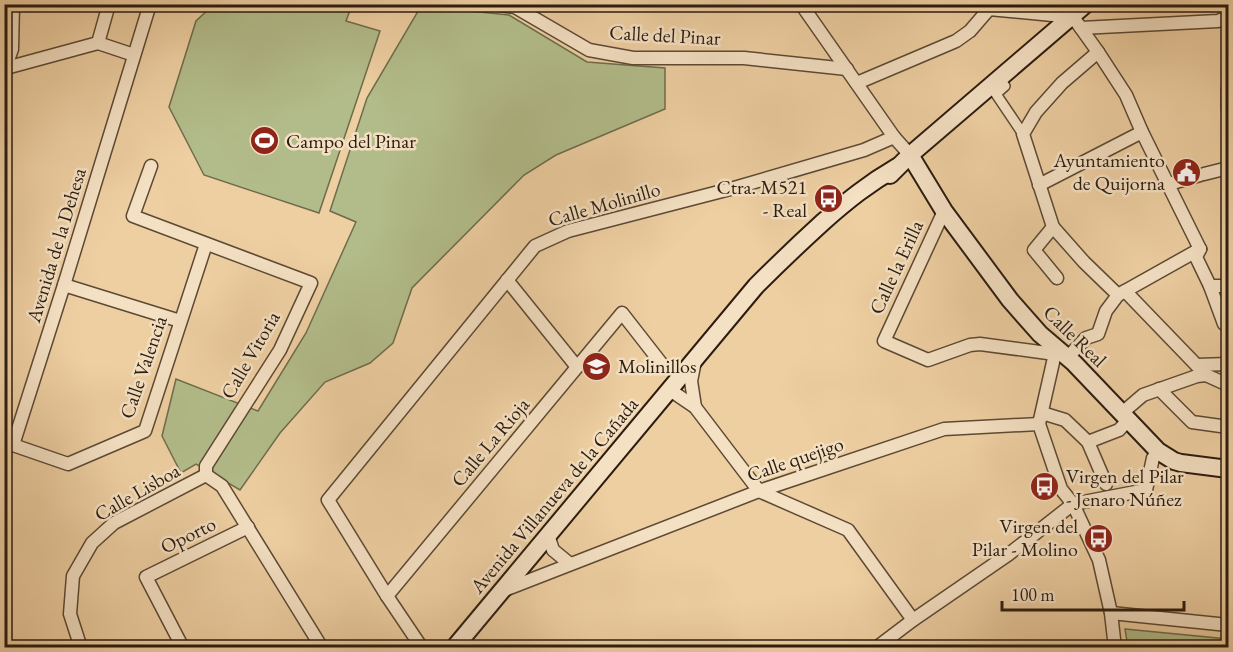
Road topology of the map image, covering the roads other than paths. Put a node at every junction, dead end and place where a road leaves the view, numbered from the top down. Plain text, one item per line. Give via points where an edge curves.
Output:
1 (13, 4) edge
2 (109, 4) edge
3 (150, 4) edge
4 (492, 4) edge
5 (801, 4) edge
6 (1086, 4) edge
7 (987, 7) edge
8 (1035, 9) edge
9 (1228, 17) edge
10 (1077, 22) junction
11 (98, 43) junction
12 (1098, 52) junction
13 (134, 56) junction
14 (847, 69) junction
15 (5, 70) edge
16 (998, 79) junction
17 (857, 82) junction
18 (1228, 88) edge
19 (1228, 96) edge
20 (1228, 109) edge
21 (1142, 132) junction
22 (1023, 134) junction
23 (894, 137) junction
24 (910, 154) junction
25 (151, 166) dead end
26 (1228, 168) edge
27 (893, 171) junction
28 (1169, 184) junction
29 (927, 185) junction
30 (1039, 185) junction
31 (944, 211) junction
32 (1053, 227) junction
33 (206, 244) junction
34 (1200, 249) junction
35 (1057, 278) dead end
36 (507, 280) junction
37 (64, 285) junction
38 (1209, 286) junction
39 (1228, 286) edge
40 (1121, 293) junction
41 (180, 321) junction
42 (1224, 324) dead end
43 (1060, 353) junction
44 (695, 359) junction
45 (661, 363) dead end
46 (1228, 364) edge
47 (577, 367) junction
48 (1202, 370) junction
49 (1228, 385) edge
50 (1159, 389) junction
51 (669, 390) junction
52 (695, 407) junction
53 (1125, 416) junction
54 (1040, 418) junction
55 (1228, 427) edge
56 (1088, 441) junction
57 (9, 445) edge
58 (1158, 451) junction
59 (1228, 469) edge
60 (206, 475) junction
61 (1106, 484) dead end
62 (759, 491) junction
63 (1073, 504) junction
64 (248, 527) junction
65 (548, 535) junction
66 (570, 564) junction
67 (501, 591) junction
68 (387, 596) junction
69 (1111, 614) junction
70 (913, 620) junction
71 (1228, 625) edge
72 (81, 648) edge
73 (183, 648) edge
74 (321, 648) edge
75 (423, 648) edge
76 (454, 648) edge
77 (876, 648) edge
78 (1115, 648) edge

1 - 15 street via 12,49
2 - 11 street
3 - 13 street, Avenida de la Dehesa
4 - 14 street, Calle del Pinar via 515,7 589,50 633,58 744,58
5 - 14 street, Calle Real
6 - 10 main road, Avenida Villanueva de la Cañada
7 - 8 street
7 - 17 street via 970,31 956,41
8 - 10 street
9 - 10 street via 1218,21
10 - 12 street
10 - 16 main road, Avenida Villanueva de la Cañada
11 - 13 street
11 - 15 street
12 - 21 street via 1126,95
12 - 22 street via 1062,83 1036,112
13 - 37 street, Avenida de la Dehesa
14 - 17 street, Calle Real
16 - 22 street via 1005,86 996,94
16 - 24 main road, Avenida Villanueva de la Cañada
17 - 23 street, Calle Real
18 - 19 street
19 - 20 street
21 - 28 street
21 - 30 street
22 - 30 street
23 - 24 street, Calle Real
23 - 36 street, Calle Molinillo via 864,150 735,188 568,231 535,246
24 - 27 main road, Avenida Villanueva de la Cañada
24 - 29 main road, Calle Real
25 - 33 street, Calle Vitoria via 133,216
26 - 28 street
27 - 29 main road
27 - 44 main road, Avenida Villanueva de la Cañada via 837,226 733,316
28 - 34 street
29 - 31 main road, Calle Real
30 - 32 street
31 - 43 main road, Calle Real via 1010,300
31 - 43 street, Calle la Erilla via 884,340 928,360 980,344
32 - 35 street via 1034,250
32 - 40 street via 1084,262
33 - 41 street, Calle Valencia
33 - 60 street, Calle Vitoria via 311,283 280,350 206,466
34 - 38 street via 1196,257
34 - 40 street
36 - 47 street
36 - 68 street, Calle Molinillo via 328,500
37 - 41 street
37 - 57 street, Avenida de la Dehesa
38 - 39 street
38 - 42 street
40 - 43 street via 1106,311 1098,334
40 - 48 street
41 - 57 street, Calle Valencia via 145,432 68,464
43 - 53 main road, Calle Real
43 - 54 street
44 - 51 main road, Avenida Villanueva de la Cañada
44 - 52 street via 691,381
45 - 47 street, Calle La Rioja via 622,313
46 - 48 street
47 - 68 street, Calle La Rioja
48 - 49 street
48 - 50 street via 1197,376
50 - 53 street via 1143,395
50 - 55 street via 1192,422
51 - 52 street
51 - 65 main road, Avenida Villanueva de la Cañada
52 - 62 street
53 - 56 street via 1119,430
53 - 58 main road, Calle Real
54 - 56 street via 1065,420
54 - 62 street, Calle quejigo via 944,429
54 - 63 street via 1061,489
56 - 61 street
58 - 59 main road, Calle Real via 1181,463
58 - 63 street via 1146,490
60 - 64 street via 222,486
60 - 72 street, Calle Lisboa via 114,523 92,543 73,576 70,614
62 - 66 street, Calle quejigo
62 - 70 street via 848,530
63 - 69 street via 1099,560
63 - 70 street
64 - 73 street, Oporto via 146,577
64 - 74 street
65 - 66 street via 553,550
65 - 67 main road, Avenida Villanueva de la Cañada
66 - 67 street, Calle quejigo
67 - 76 main road, Avenida Villanueva de la Cañada
68 - 75 street
69 - 71 street
69 - 78 street
70 - 77 street

